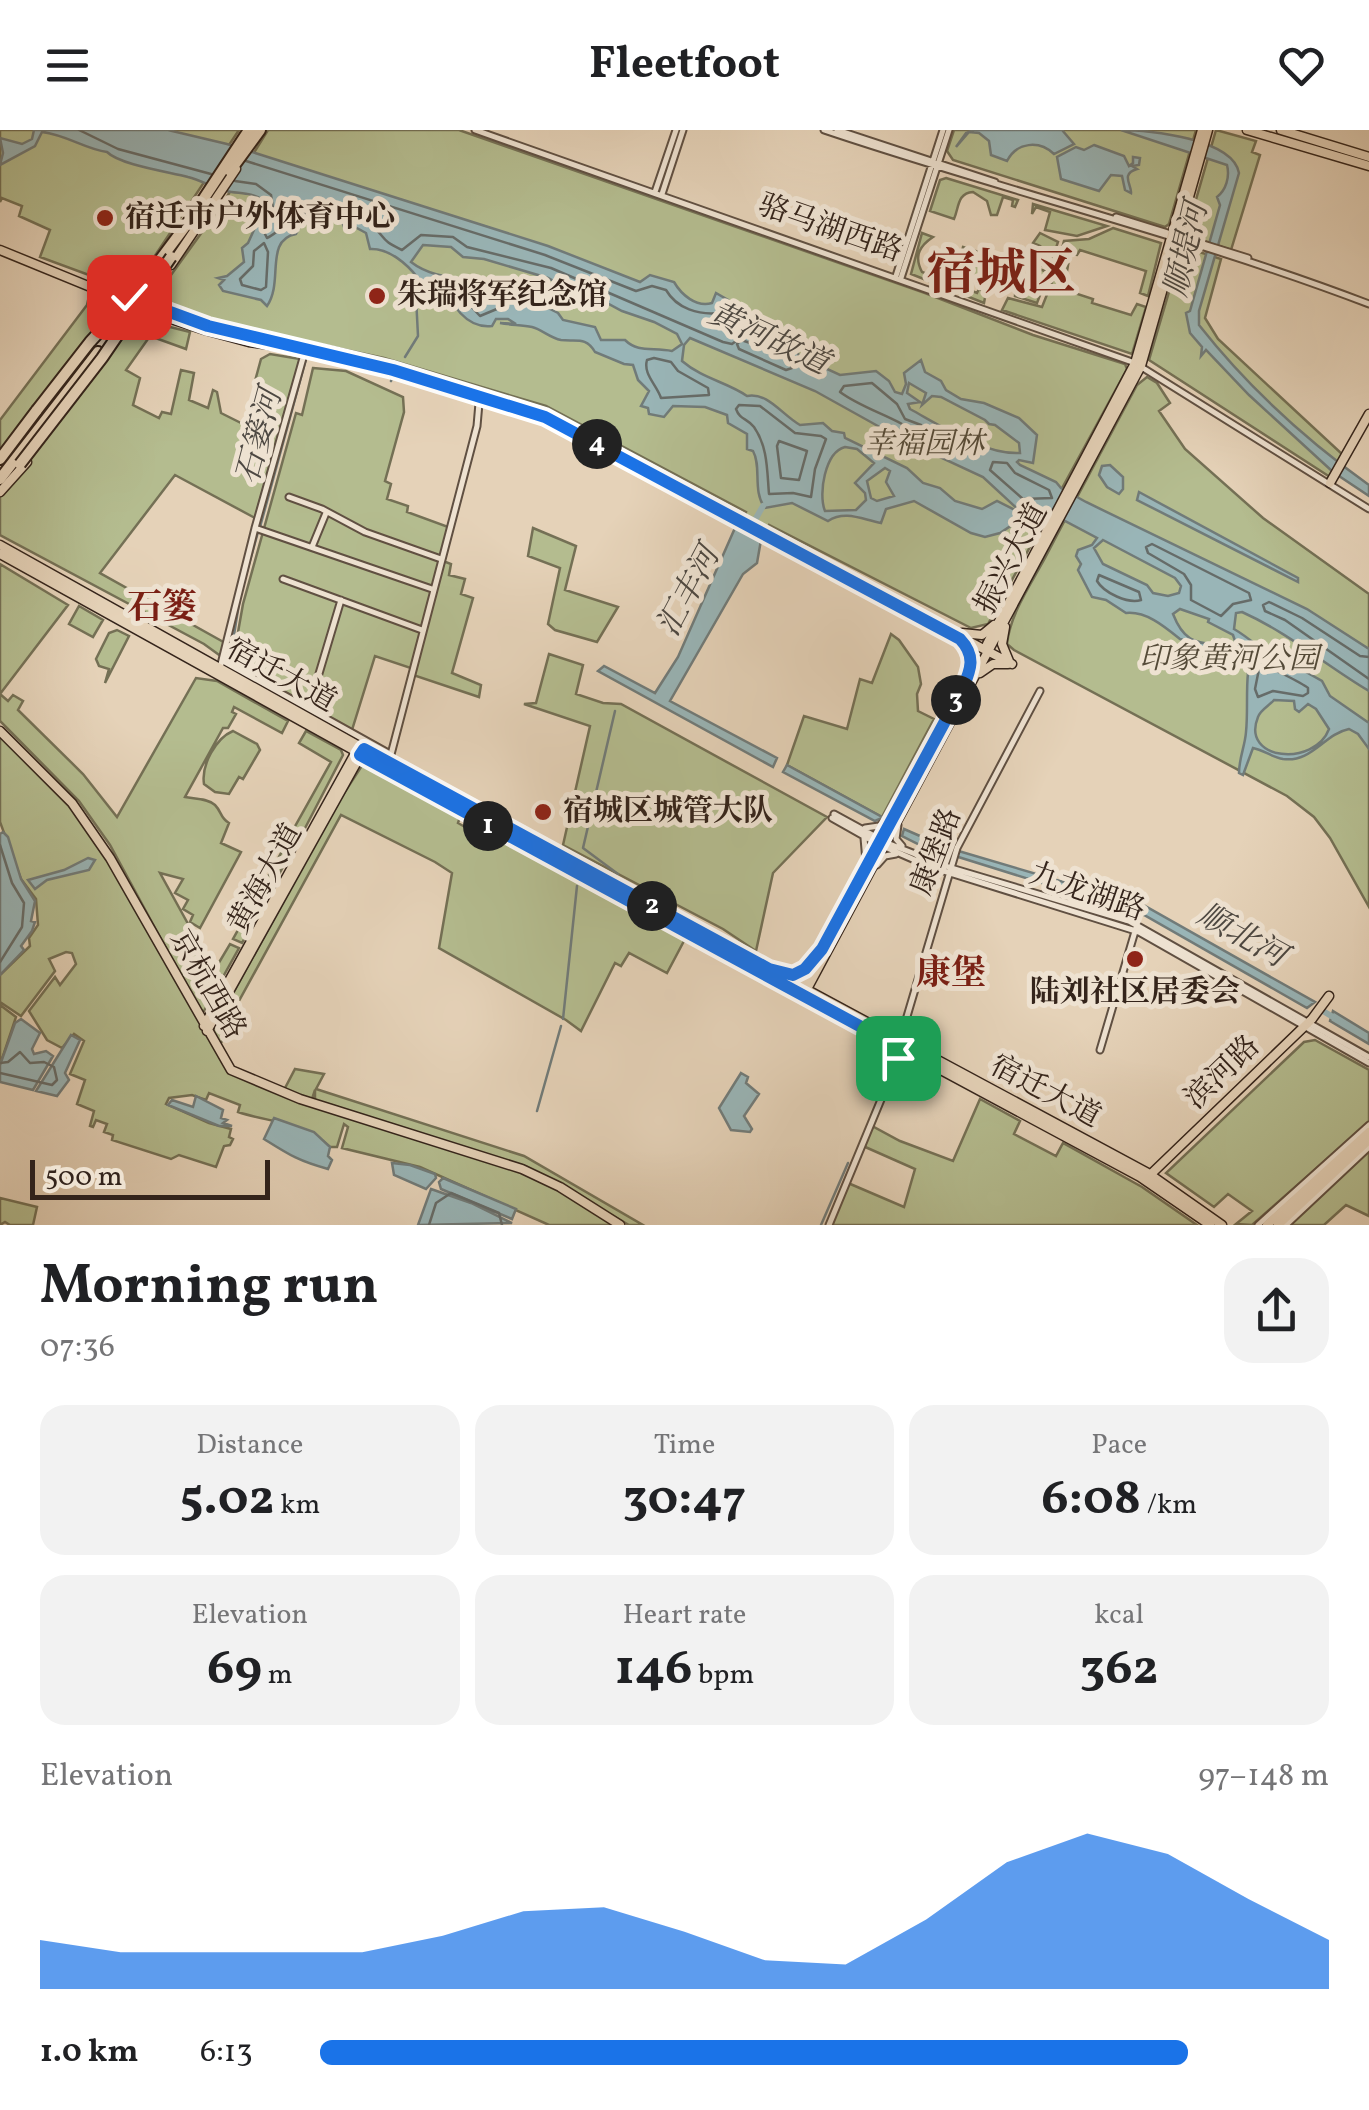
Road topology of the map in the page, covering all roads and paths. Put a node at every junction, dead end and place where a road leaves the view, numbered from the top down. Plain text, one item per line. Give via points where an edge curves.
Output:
1 (475, 130) edge
2 (680, 130) edge
3 (824, 130) edge
4 (837, 130) edge
5 (946, 130) edge
6 (1247, 130) edge
7 (1280, 130) edge
8 (1205, 132) edge
9 (250, 134) edge
10 (1369, 157) edge
11 (935, 165) junction
12 (1369, 166) edge
13 (659, 193) junction
14 (1174, 236) junction
15 (0, 248) edge
16 (171, 257) junction
17 (62, 275) junction
18 (899, 277) junction
19 (153, 288) junction
20 (135, 298) junction
21 (1369, 302) edge
22 (159, 315) junction
23 (112, 317) junction
24 (127, 322) junction
25 (208, 326) junction
26 (269, 343) junction
27 (303, 358) dead end
28 (1138, 365) junction
29 (479, 403) dead end
30 (1369, 417) edge
31 (0, 456) edge
32 (0, 470) edge
33 (0, 479) edge
34 (1334, 481) junction
35 (0, 491) edge
36 (289, 498) dead end
37 (1369, 509) edge
38 (326, 513) junction
39 (255, 528) junction
40 (0, 545) edge
41 (312, 547) junction
42 (0, 554) edge
43 (440, 559) junction
44 (282, 579) dead end
45 (433, 590) junction
46 (1013, 599) junction
47 (341, 600) junction
48 (927, 619) junction
49 (422, 630) junction
50 (986, 650) junction
51 (222, 664) junction
52 (1012, 664) junction
53 (965, 690) junction
54 (1040, 691) dead end
55 (308, 708) junction
56 (0, 731) edge
57 (360, 751) junction
58 (390, 758) junction
59 (898, 815) junction
60 (859, 828) junction
61 (863, 836) junction
62 (883, 844) junction
63 (905, 853) junction
64 (868, 870) junction
65 (951, 870) junction
66 (1136, 928) junction
67 (824, 951) junction
68 (769, 969) junction
69 (804, 988) junction
70 (1329, 996) dead end
71 (840, 1007) junction
72 (1307, 1024) junction
73 (206, 1028) junction
74 (902, 1044) junction
75 (1100, 1050) dead end
76 (1369, 1060) edge
77 (1369, 1129) edge
78 (1369, 1143) edge
79 (1148, 1177) junction
80 (1316, 1180) junction
81 (1300, 1189) junction
82 (1284, 1223) edge
83 (620, 1225) edge
84 (828, 1225) edge
85 (1210, 1225) edge
86 (1222, 1225) edge
87 (1258, 1225) edge
88 (1267, 1225) edge

1 - 13 street, 骆马湖西路
2 - 13 street
3 - 11 street
4 - 11 street
5 - 11 street
6 - 12 main road
7 - 10 main road
8 - 14 main road, 振兴大道
9 - 16 highway
9 - 19 main road via 216,199
9 - 20 highway
9 - 20 main road
11 - 14 street
11 - 18 street
13 - 18 street, 骆马湖西路
14 - 21 street
14 - 28 main road, 振兴大道
15 - 17 main road
15 - 20 main road
16 - 33 highway, bridge
16 - 35 highway, bridge
17 - 20 main road
17 - 23 main road via 113,299
18 - 28 street, 骆马湖西路
19 - 20 main road
19 - 25 main road via 157,306
20 - 22 main road
20 - 23 main road
20 - 24 main road
20 - 25 main road
20 - 31 highway, bridge via 90,342
20 - 32 highway, bridge
22 - 24 main road via 141,313
22 - 26 main road
23 - 31 main road
24 - 35 main road via 96,372
25 - 26 main road
26 - 48 main road via 393,370 545,417
27 - 39 street
28 - 34 street, 骆马湖西路
28 - 46 main road, 振兴大道
29 - 43 street
30 - 34 main road
34 - 37 street, 骆马湖西路
36 - 38 street
38 - 41 street
38 - 43 street
39 - 41 street
39 - 51 street
40 - 51 main road, 宿迁大道
41 - 45 street
42 - 57 main road, 宿迁大道
43 - 45 street
44 - 47 street
45 - 49 street
46 - 48 main road via 982,635
46 - 50 main road, 振兴大道
46 - 52 main road via 1002,638
47 - 49 street
47 - 55 street
48 - 50 main road
48 - 53 main road via 970,648
49 - 58 street
50 - 52 main road
50 - 53 main road, 振兴大道
51 - 55 street
51 - 57 main road, 宿迁大道
52 - 53 main road via 986,667
53 - 59 main road, 振兴大道
54 - 65 street, 康堡路
55 - 58 street
56 - 73 main road, 京杭西路 via 72,803
57 - 58 main road, 宿迁大道
57 - 73 main road, 黄海大道
57 - 74 main road, 宿迁大道
58 - 68 main road, 宿迁大道
59 - 60 street
59 - 62 main road, 振兴大道
59 - 63 street via 896,839
60 - 61 street, 九龙湖路 via 833,816
60 - 62 street, 九龙湖路
61 - 62 street, 九龙湖路
61 - 64 street
62 - 63 street, 九龙湖路
62 - 64 main road, 振兴大道
63 - 64 street via 885,856
63 - 65 street, 九龙湖路
64 - 67 main road, 振兴大道
65 - 66 street, 九龙湖路
65 - 74 street, 康堡路
66 - 72 street, 九龙湖路
66 - 75 street
67 - 68 main road via 800,973
67 - 69 main road, 振兴大道
67 - 71 main road via 816,985
68 - 69 main road, 宿迁大道
69 - 71 main road, 宿迁大道
70 - 72 main road, 滨河路
71 - 74 main road, 宿迁大道
72 - 76 street, 九龙湖路
72 - 79 main road, 滨河路
73 - 83 main road, 京杭西路 via 236,1074 533,1174
74 - 79 main road, 宿迁大道
74 - 84 street, 康堡路
77 - 80 main road
77 - 81 street
78 - 82 main road
79 - 85 main road, 宿迁大道
79 - 86 main road, 宿迁大道
80 - 81 main road
80 - 88 main road
81 - 87 street

